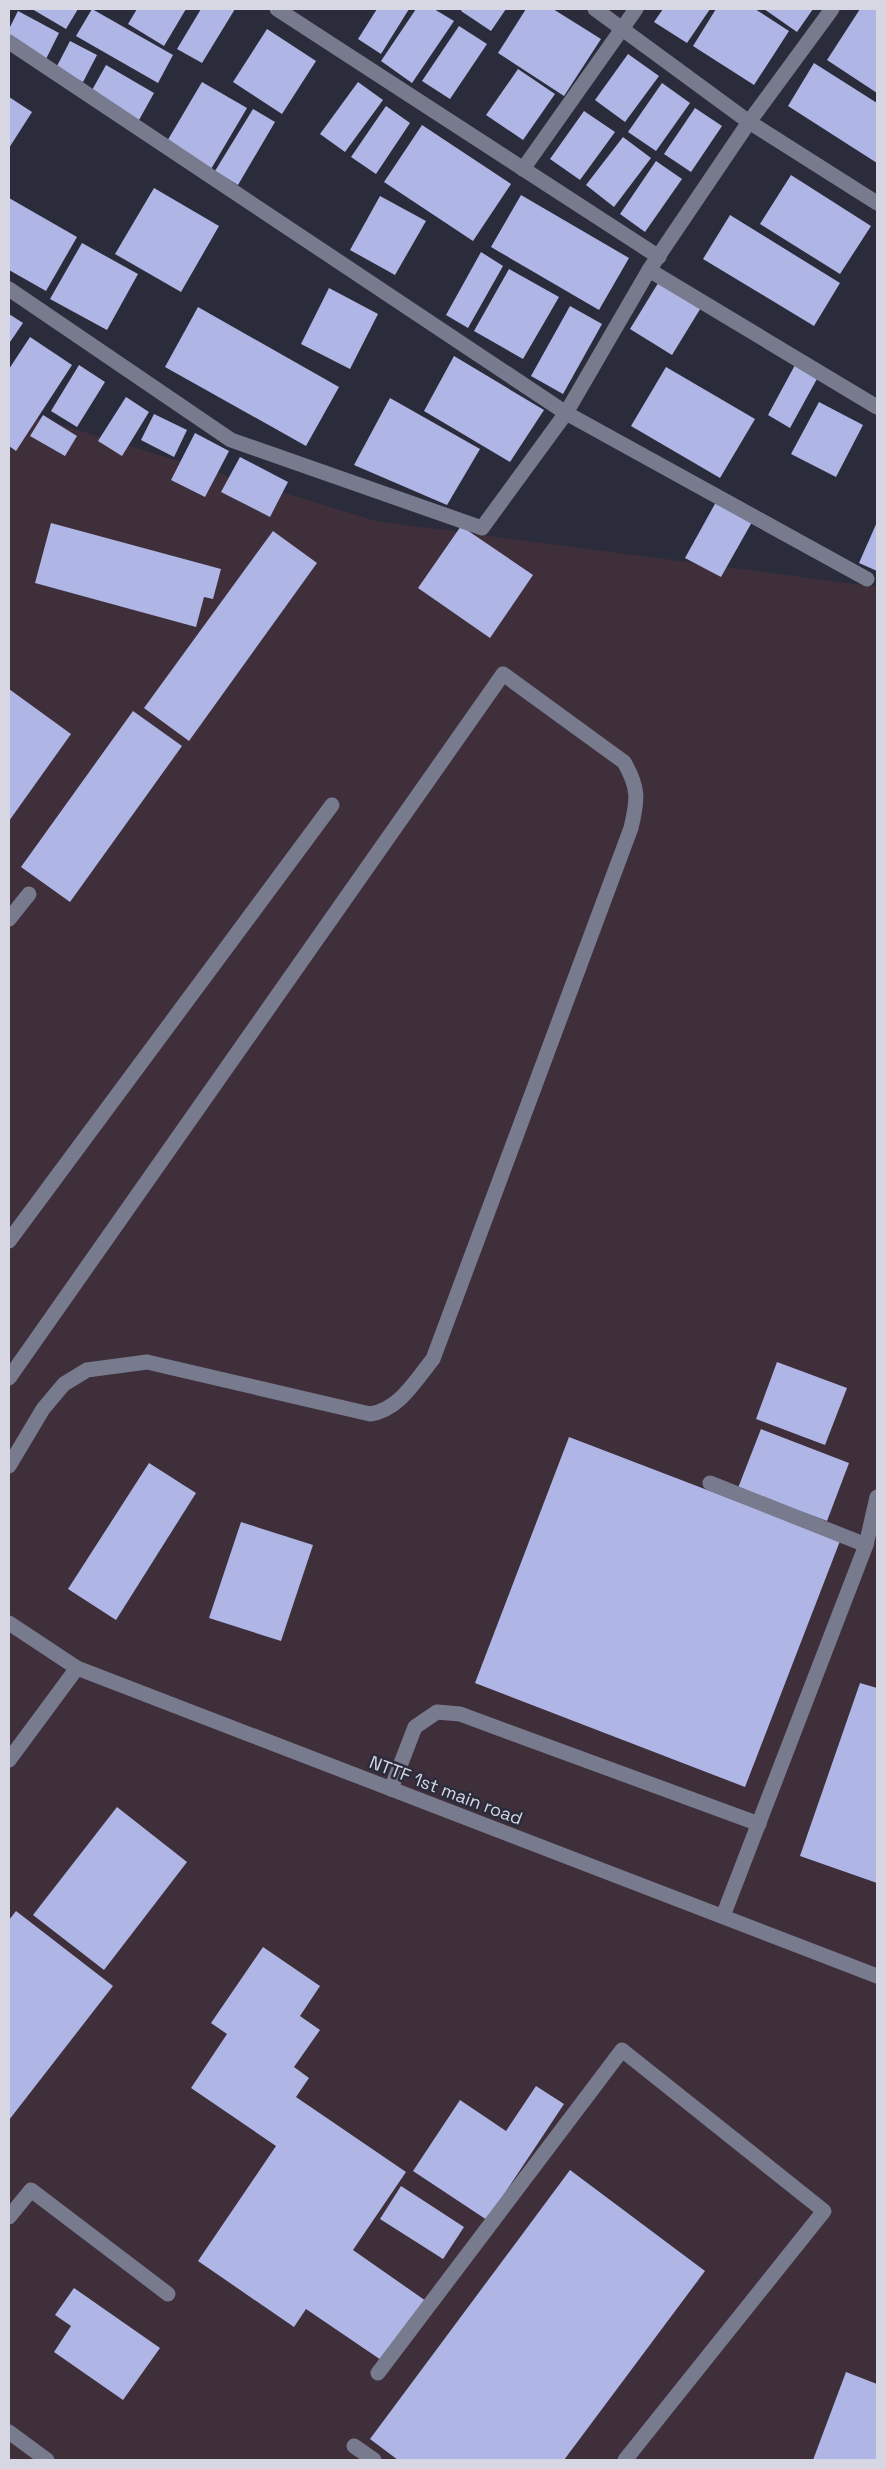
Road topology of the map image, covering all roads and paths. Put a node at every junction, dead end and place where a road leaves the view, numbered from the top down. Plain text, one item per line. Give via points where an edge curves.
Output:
1 (277, 9) edge
2 (595, 9) edge
3 (636, 9) edge
4 (832, 9) edge
5 (623, 29) junction
6 (9, 42) edge
7 (749, 122) junction
8 (523, 169) junction
9 (877, 202) edge
10 (659, 257) junction
11 (649, 270) junction
12 (9, 289) edge
13 (877, 407) edge
14 (566, 413) junction
15 (867, 579) dead end
16 (332, 805) dead end
17 (28, 894) dead end
18 (9, 919) edge
19 (9, 1241) edge
20 (9, 1378) edge
21 (9, 1466) edge
22 (710, 1483) dead end
23 (877, 1497) edge
24 (866, 1545) junction
25 (9, 1623) edge
26 (77, 1668) junction
27 (9, 1760) edge
28 (391, 1789) junction
29 (759, 1824) junction
30 (723, 1916) junction
31 (877, 1976) edge
32 (9, 2217) edge
33 (168, 2294) dead end
34 (378, 2373) dead end
35 (9, 2432) edge
36 (354, 2446) dead end
37 (48, 2460) edge
38 (374, 2460) edge
39 (625, 2460) edge

1 - 8 street
2 - 5 street
3 - 5 street
4 - 7 street
5 - 7 street
5 - 8 street
6 - 14 street
7 - 9 street
7 - 10 street
8 - 10 street
10 - 11 street
11 - 13 street
11 - 14 street
12 - 14 street via 231,440 482,528
14 - 15 street
16 - 19 street
17 - 18 street
20 - 21 street via 503,674 624,762 635,782 637,803 631,828 432,1359 400,1400 383,1412 370,1414 147,1362 87,1370 64,1384 43,1409
22 - 24 street
23 - 24 street
24 - 29 street
25 - 26 street, NTTF 1st main road
26 - 27 street
26 - 28 street, NTTF 1st main road
28 - 29 street via 415,1727 437,1712 460,1714
28 - 30 street, NTTF 1st main road
29 - 30 street
30 - 31 street, NTTF 1st main road
32 - 33 street via 31,2190
34 - 39 street via 622,2050 824,2210
35 - 37 street
36 - 38 street

